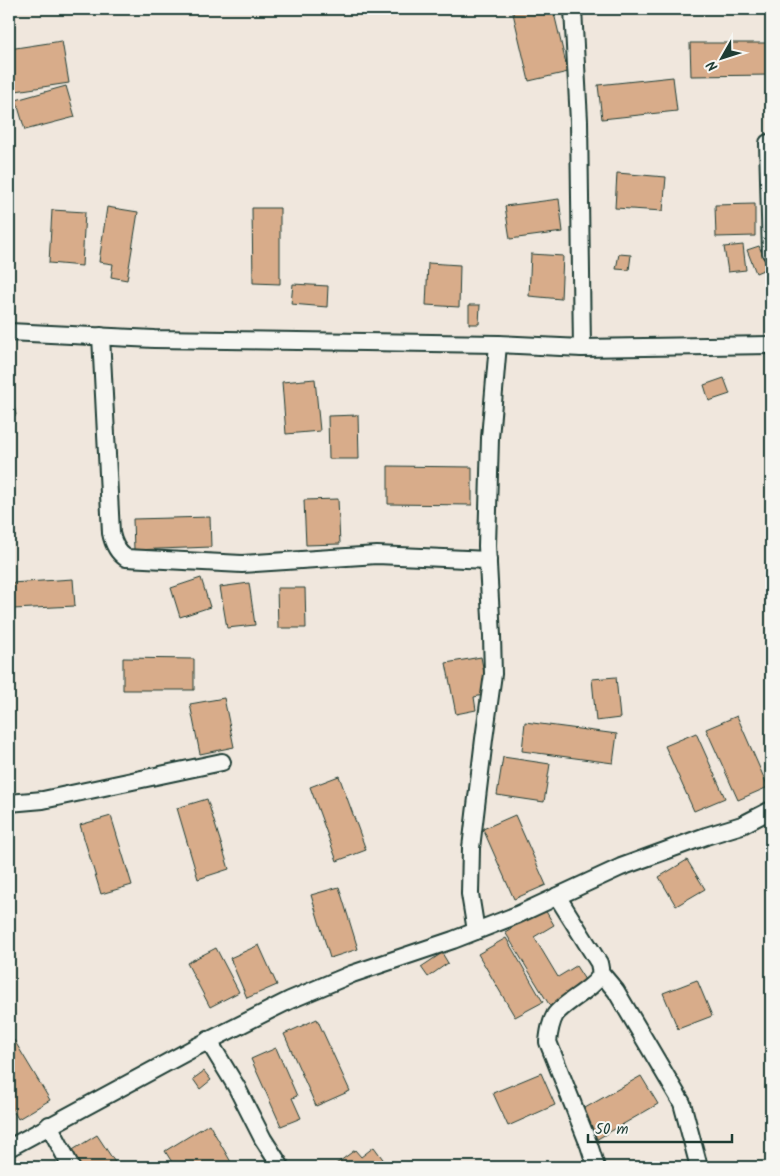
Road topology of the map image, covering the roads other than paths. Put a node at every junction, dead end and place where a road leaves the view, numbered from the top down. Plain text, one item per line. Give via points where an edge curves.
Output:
1 (573, 9) edge
2 (768, 143) dead end
3 (771, 253) edge
4 (9, 332) edge
5 (101, 336) junction
6 (498, 344) junction
7 (771, 345) edge
8 (582, 348) junction
9 (488, 560) junction
10 (222, 762) junction
11 (177, 768) dead end
12 (132, 781) dead end
13 (9, 803) edge
14 (771, 810) edge
15 (557, 896) junction
16 (476, 931) junction
17 (601, 973) junction
18 (208, 1040) junction
19 (49, 1125) junction
20 (9, 1148) edge
21 (70, 1167) edge
22 (281, 1167) edge
23 (596, 1167) edge
24 (699, 1167) edge

1 - 8 street via 579,121
2 - 3 street
4 - 5 street
5 - 6 street via 154,340
5 - 9 street via 111,533 112,541 126,558 242,564 377,555
6 - 8 street
6 - 9 street via 490,438
7 - 8 street
9 - 16 street via 493,674 471,848 470,894
10 - 11 street
10 - 12 street
10 - 13 street via 43,800
14 - 15 street via 742,825 621,867
15 - 16 street
15 - 17 street via 600,963
16 - 18 street via 352,974
17 - 23 street via 596,981 556,1014 548,1042
17 - 24 street via 616,992 682,1103
18 - 19 street
18 - 22 street
19 - 20 street
19 - 21 street

